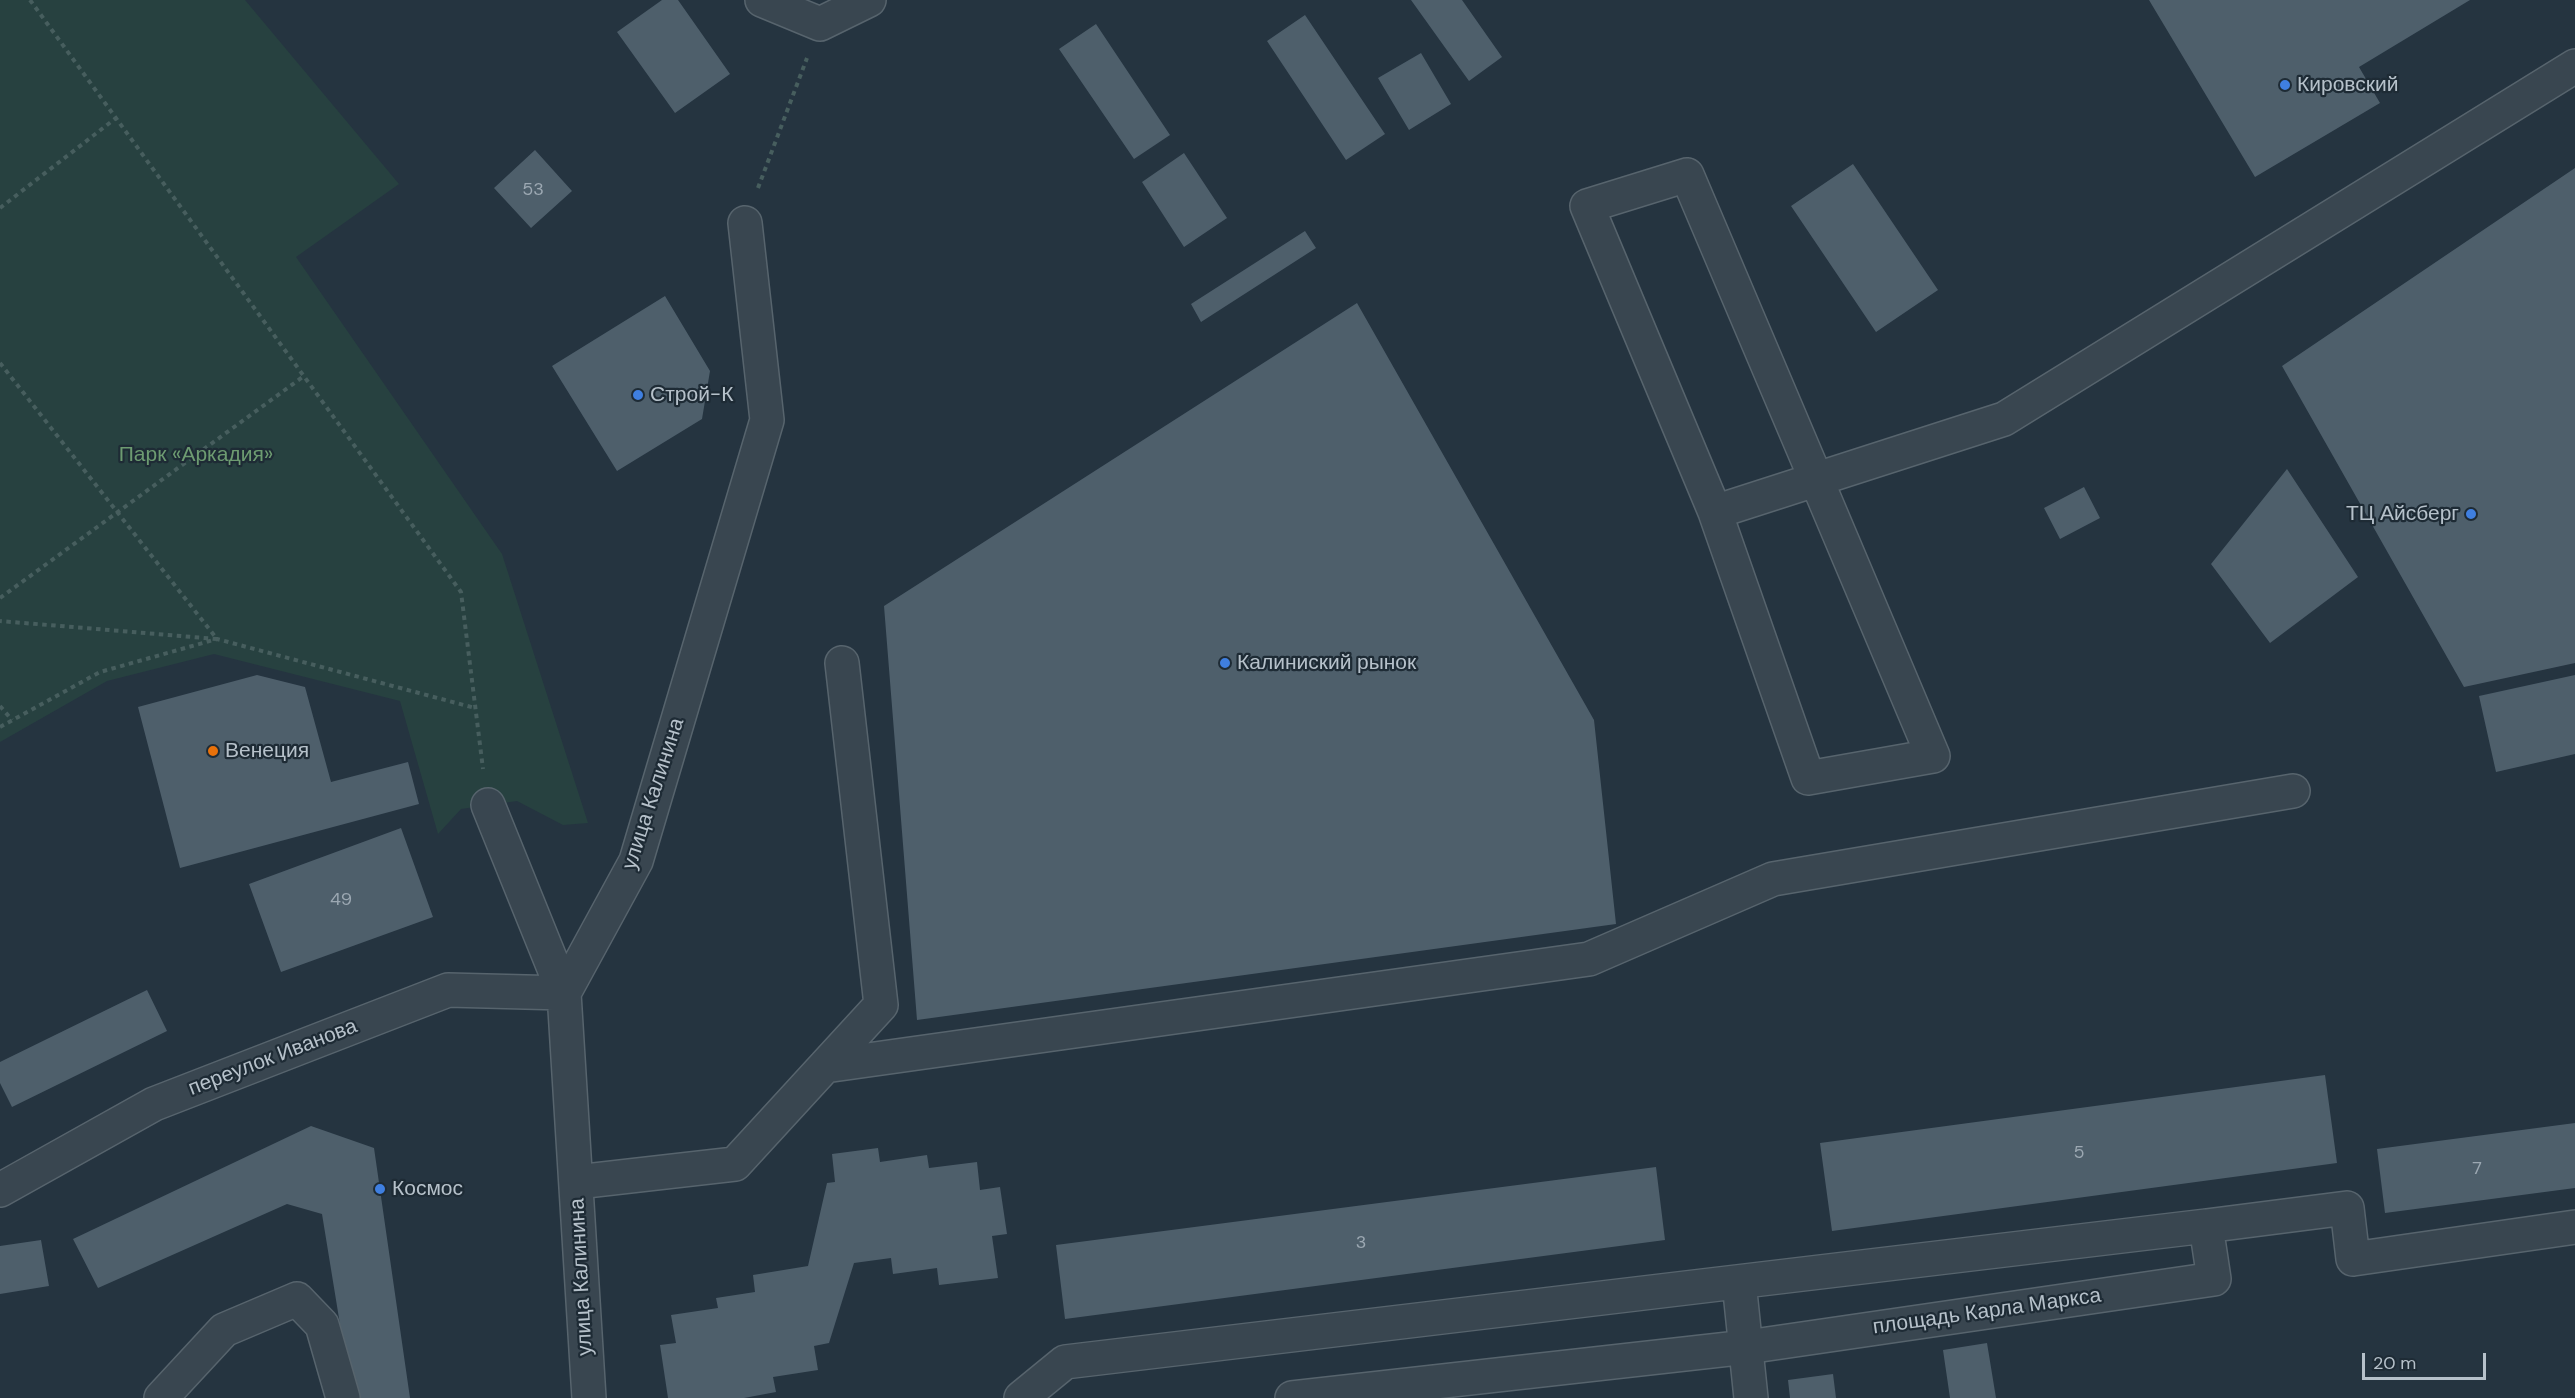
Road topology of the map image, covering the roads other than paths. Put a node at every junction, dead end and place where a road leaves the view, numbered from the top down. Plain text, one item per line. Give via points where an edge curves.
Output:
1 (762, 0) edge
2 (869, 0) edge
3 (2575, 66) edge
4 (745, 223) road end
5 (1816, 479) junction
6 (1715, 512) junction
7 (842, 663) dead end
8 (2293, 791) dead end
9 (488, 805) road end
10 (564, 993) junction
11 (825, 1066) junction
12 (577, 1182) junction
13 (0, 1190) edge
14 (2206, 1227) junction
15 (2575, 1227) edge
16 (1739, 1282) junction
17 (1747, 1347) junction
18 (161, 1398) edge
19 (343, 1398) edge
20 (589, 1398) edge
21 (1021, 1398) edge
22 (1292, 1398) edge
23 (1751, 1398) edge

1 - 2 street via 820,24
3 - 5 street via 2004,419
4 - 10 street, улица Калинина via 767,420 636,861
5 - 6 street
5 - 6 street via 1933,756 1808,778
5 - 6 street via 1687,175 1587,206
7 - 11 street via 881,1005
8 - 11 street via 1773,879 1589,959
9 - 10 street
10 - 12 street, улица Калинина
10 - 13 street, переулок Иванова via 448,990 154,1104
11 - 12 street via 735,1164
12 - 20 street, улица Калинина
14 - 15 street via 2346,1208 2353,1259
14 - 16 street
14 - 17 street, площадь Карла Маркса via 2214,1279
16 - 17 street
16 - 21 street via 1065,1362
17 - 22 street, площадь Карла Маркса
17 - 23 street
18 - 19 street via 225,1330 297,1299 322,1325

